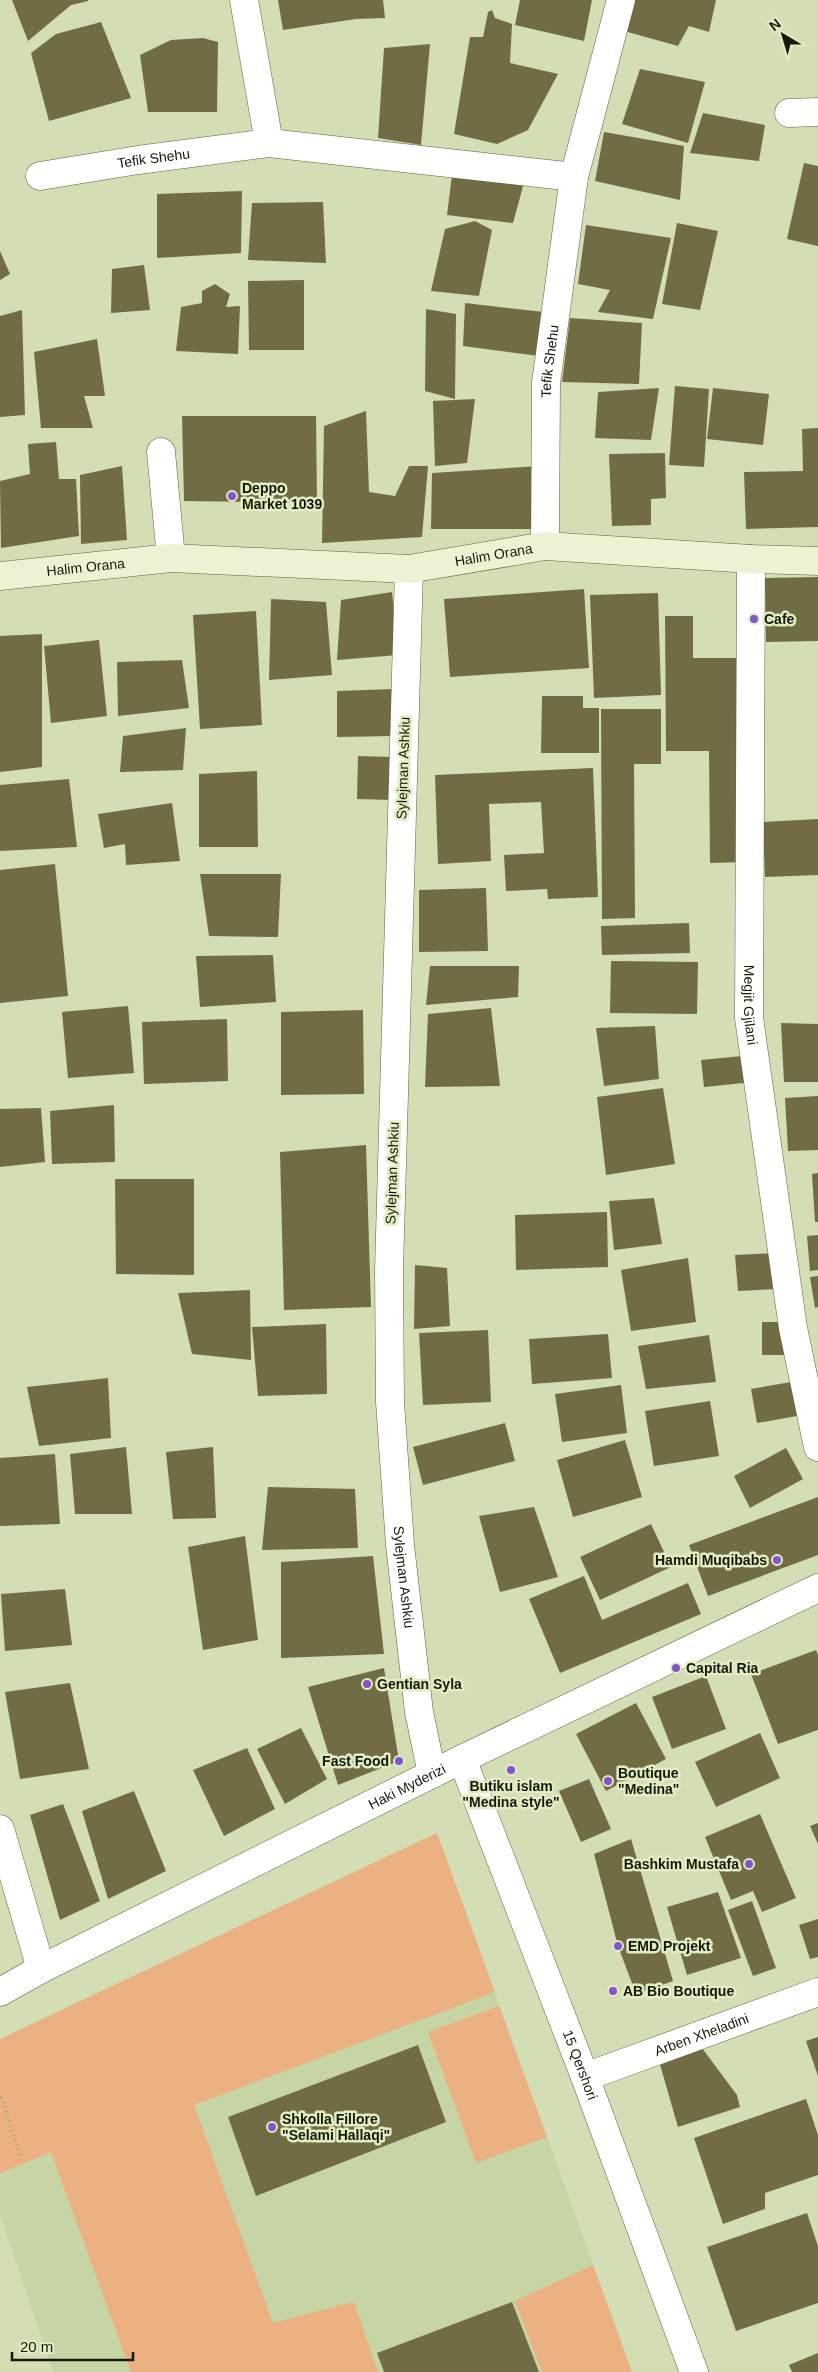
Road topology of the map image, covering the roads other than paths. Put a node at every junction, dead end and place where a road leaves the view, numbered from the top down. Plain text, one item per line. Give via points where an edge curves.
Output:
1 (244, 0) edge
2 (621, 0) edge
3 (818, 112) edge
4 (789, 113) dead end
5 (269, 143) junction
6 (40, 176) dead end
7 (574, 178) junction
8 (161, 452) dead end
9 (545, 546) junction
10 (171, 558) junction
11 (751, 560) junction
12 (818, 561) edge
13 (409, 569) junction
14 (0, 576) edge
15 (818, 1447) edge
16 (818, 1588) edge
17 (462, 1759) junction
18 (432, 1774) junction
19 (0, 1830) edge
20 (41, 1969) junction
21 (0, 1992) edge
22 (818, 1992) edge
23 (585, 2077) junction
24 (694, 2372) edge

1 - 5 street
2 - 7 street, Tefik Shehu
3 - 4 street
5 - 6 street, Tefik Shehu
5 - 7 street, Tefik Shehu
7 - 9 street, Tefik Shehu via 546,383
8 - 10 street
9 - 11 main road, Halim Orana
9 - 13 main road, Halim Orana
10 - 13 main road, Halim Orana
10 - 14 main road, Halim Orana
11 - 12 main road, Halim Orana
11 - 15 street, Megjit Gjilani via 750,1018 793,1328
13 - 18 street, Sylejman Ashkiu via 389,1270 390,1402 401,1554 419,1712
16 - 17 street, Haki Myderizi
17 - 18 street, Haki Myderizi
17 - 23 street, 15 Qershori
18 - 20 street, Haki Myderizi
19 - 20 street
20 - 21 street, Haki Myderizi
22 - 23 street, Arben Xheladini
23 - 24 street, 15 Qershori

